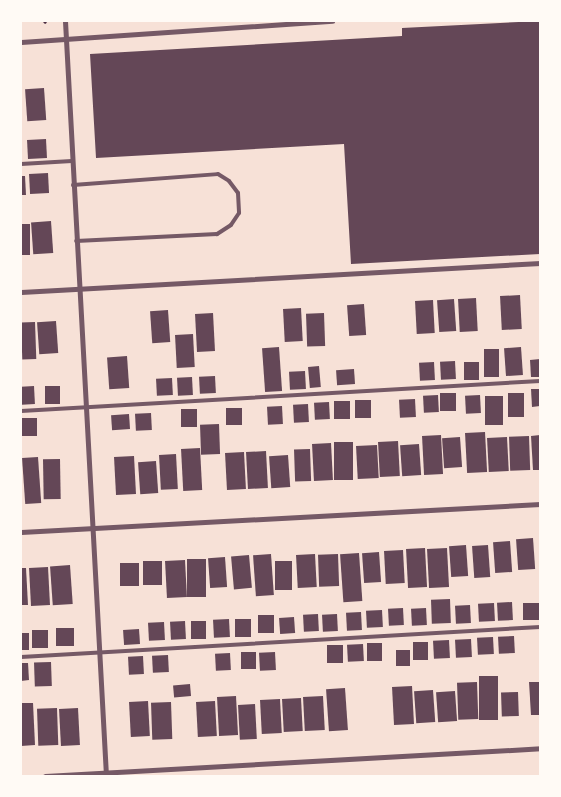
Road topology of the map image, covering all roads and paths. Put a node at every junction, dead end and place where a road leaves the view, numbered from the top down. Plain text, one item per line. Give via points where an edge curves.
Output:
1 (65, 21) edge
2 (332, 21) edge
3 (66, 40) junction
4 (21, 42) edge
5 (72, 161) junction
6 (21, 164) edge
7 (73, 185) junction
8 (76, 241) junction
9 (540, 263) edge
10 (79, 289) junction
11 (21, 292) edge
12 (540, 381) edge
13 (86, 408) junction
14 (21, 411) edge
15 (540, 504) edge
16 (92, 528) junction
17 (21, 532) edge
18 (540, 627) edge
19 (99, 652) junction
20 (21, 656) edge
21 (540, 748) edge
22 (106, 774) edge
23 (45, 776) edge

1 - 3 street
2 - 3 street
3 - 4 street
3 - 5 street
5 - 6 lane
5 - 7 street
7 - 8 street
7 - 8 lane via 218,174 229,181 238,193 238,213 231,225 217,234
8 - 10 street
9 - 10 street
10 - 11 street
10 - 13 street
12 - 13 lane
13 - 14 lane
13 - 16 street
15 - 16 street
16 - 17 street
16 - 19 street
18 - 19 lane
19 - 20 lane
19 - 22 street
21 - 22 street
22 - 23 street

